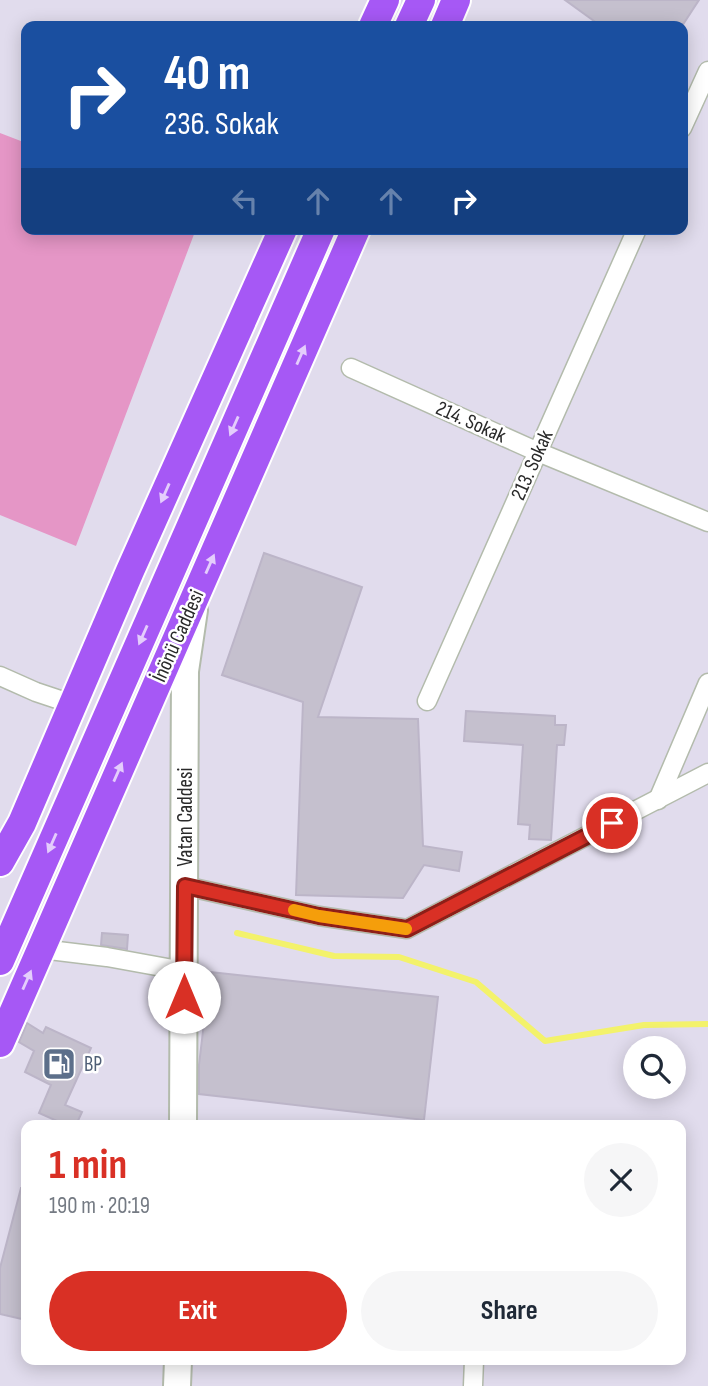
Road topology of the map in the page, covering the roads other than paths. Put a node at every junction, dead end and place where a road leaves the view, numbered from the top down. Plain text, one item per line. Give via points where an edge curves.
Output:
1 (385, 0) edge
2 (421, 0) edge
3 (456, 0) edge
4 (375, 21) edge
5 (411, 21) edge
6 (447, 21) edge
7 (708, 71) edge
8 (688, 115) edge
9 (280, 235) edge
10 (318, 235) edge
11 (353, 235) edge
12 (634, 235) edge
13 (351, 368) dead end
14 (538, 452) junction
15 (708, 522) edge
16 (197, 593) junction
17 (0, 676) edge
18 (708, 683) edge
19 (427, 701) dead end
20 (72, 704) junction
21 (708, 773) edge
22 (658, 800) junction
23 (0, 862) edge
24 (185, 886) junction
25 (41, 949) junction
26 (0, 961) edge
27 (184, 971) junction
28 (0, 1043) edge
29 (183, 1120) edge
30 (178, 1365) edge
31 (474, 1365) edge
32 (177, 1386) edge
33 (473, 1386) edge

1 - 4 main road
2 - 5 main road
3 - 6 main road
7 - 8 street
9 -> 20 main road
10 -> 26 main road
16 -> 11 main road, İnönü Caddesi
12 - 14 street, 213. Sokak
13 - 14 street, 214. Sokak
14 - 15 street, 214. Sokak
14 - 19 street, 213. Sokak
16 - 24 main road, Vatan Caddesi via 185,671
25 -> 16 main road, İnönü Caddesi
17 - 20 street
18 - 22 street
20 - 23 main road via 22,823
21 - 22 street
22 - 24 street via 407,929 319,916
24 - 27 main road, Vatan Caddesi
25 - 27 street
28 -> 25 main road, İnönü Caddesi
27 - 29 main road, Vatan Caddesi
30 - 32 main road
31 - 33 street

